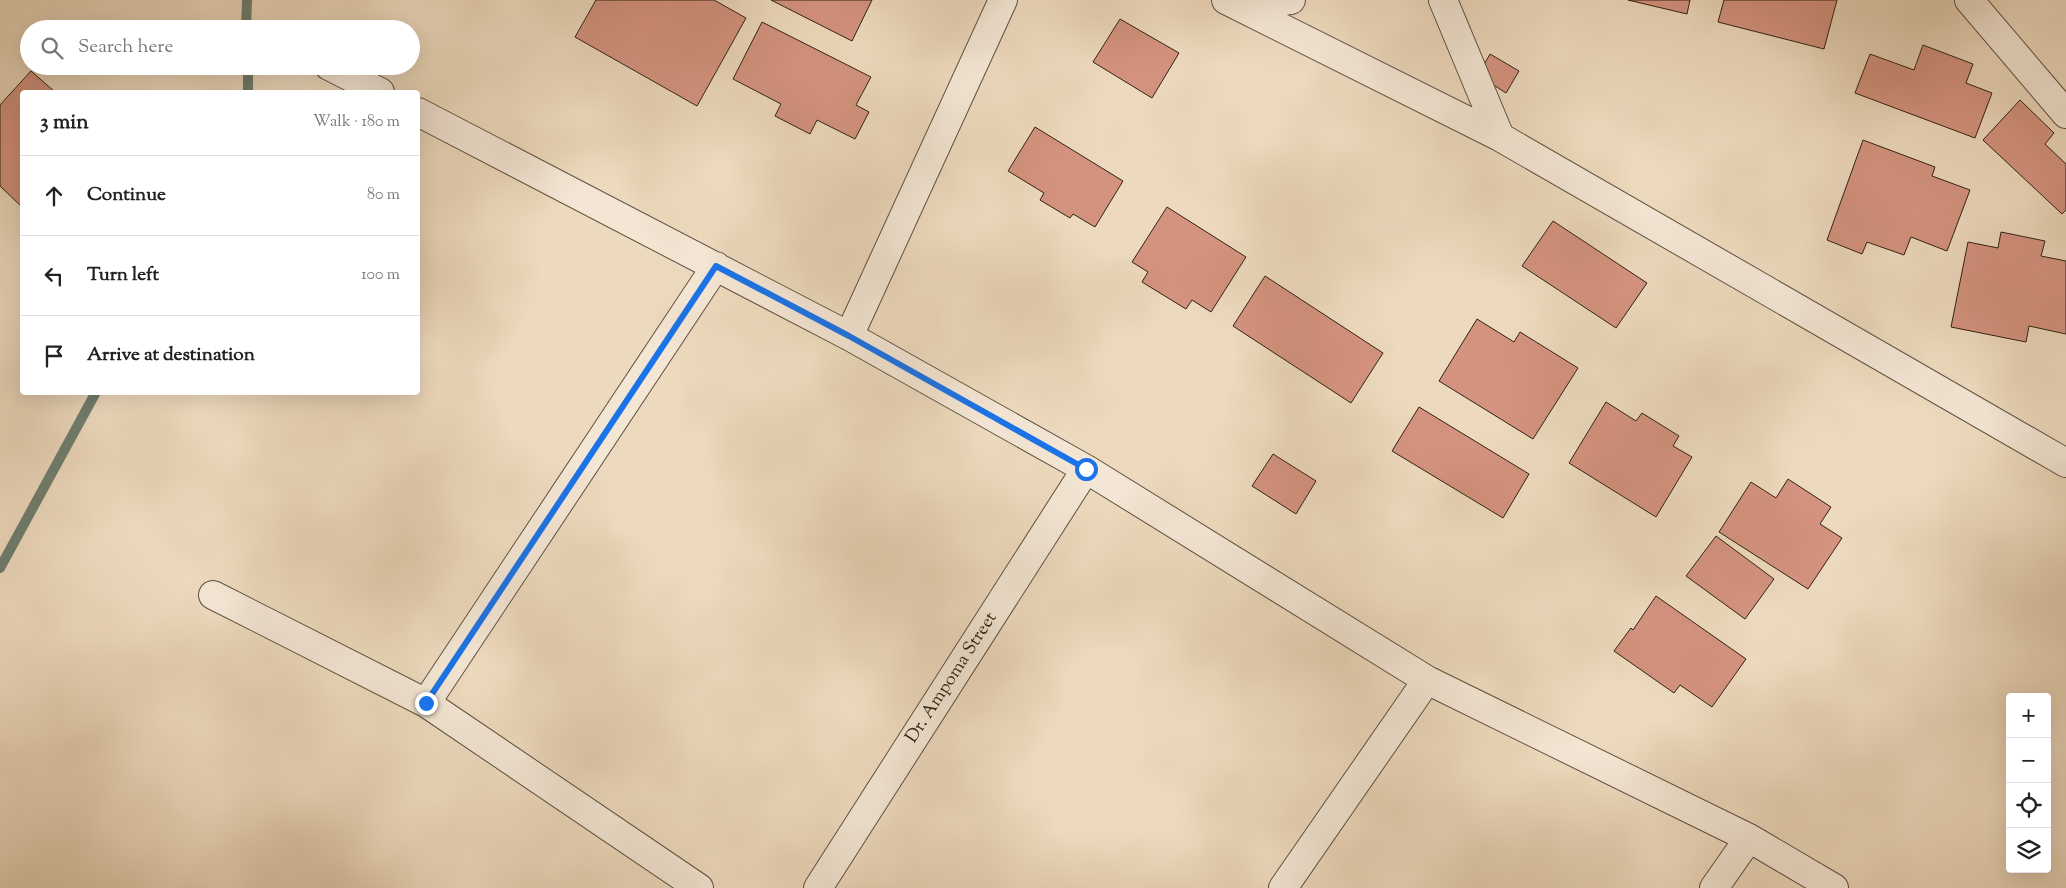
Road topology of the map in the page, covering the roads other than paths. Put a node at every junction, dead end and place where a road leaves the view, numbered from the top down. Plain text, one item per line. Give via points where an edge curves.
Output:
1 (1003, 0) edge
2 (1291, 0) edge
3 (1443, 0) edge
4 (1969, 0) edge
5 (1232, 3) edge
6 (347, 75) edge
7 (376, 90) edge
8 (420, 113) edge
9 (2066, 114) edge
10 (1500, 137) junction
11 (716, 266) junction
12 (849, 336) junction
13 (2066, 463) edge
14 (1086, 469) junction
15 (213, 595) dead end
16 (1428, 680) junction
17 (426, 703) junction
18 (1749, 838) junction
19 (699, 888) edge
20 (818, 888) edge
21 (1283, 888) edge
22 (1714, 888) edge
23 (1834, 888) edge

1 - 12 street
2 - 5 street
3 - 10 street
4 - 9 street
5 - 10 street
6 - 7 street
8 - 11 street
10 - 13 street
11 - 12 street
11 - 17 street
12 - 14 street
14 - 16 street
14 - 20 street, Dr. Ampoma Street
15 - 17 street
16 - 18 street
16 - 21 street
17 - 19 street
18 - 22 street
18 - 23 street

